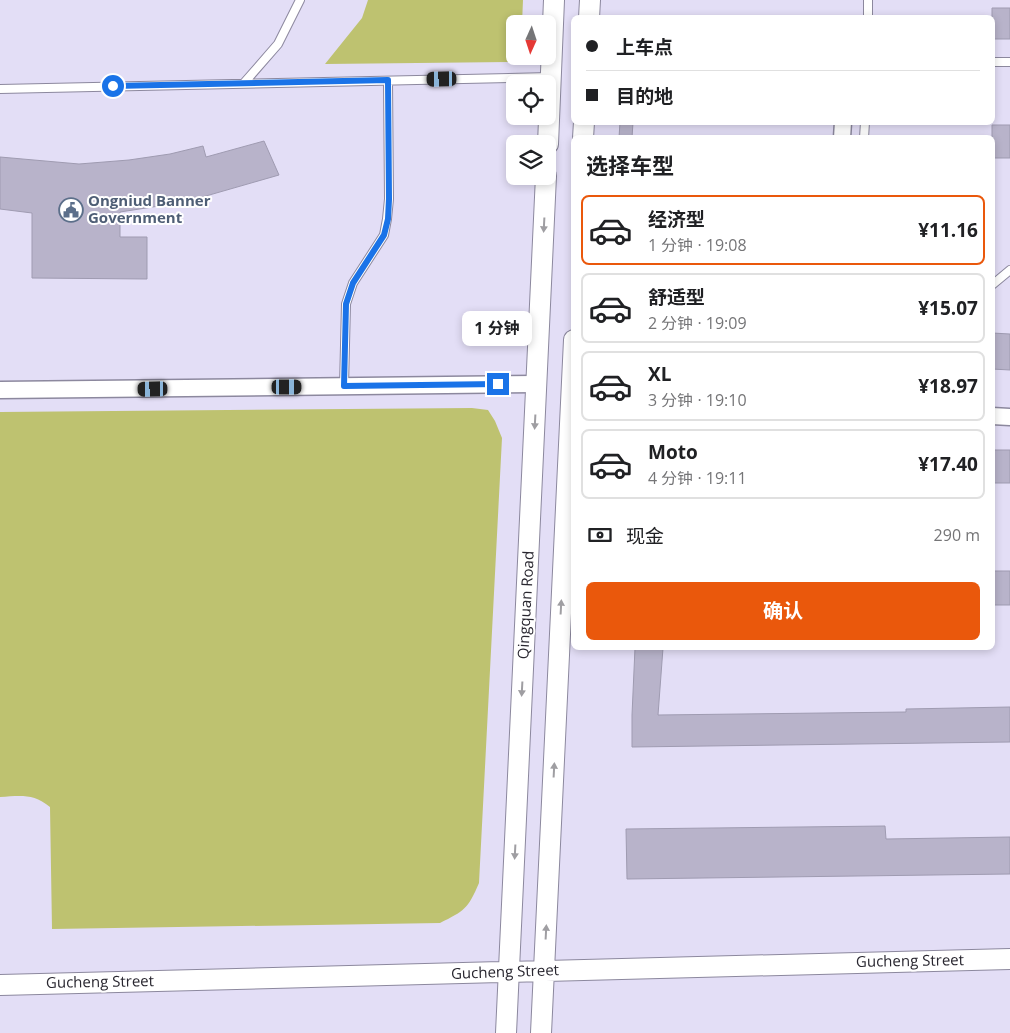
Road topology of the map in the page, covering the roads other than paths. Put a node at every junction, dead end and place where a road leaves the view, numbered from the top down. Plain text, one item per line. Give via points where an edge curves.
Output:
1 (300, 0) edge
2 (554, 0) edge
3 (590, 0) edge
4 (868, 0) edge
5 (589, 15) edge
6 (868, 15) edge
7 (995, 62) edge
8 (1010, 62) edge
9 (551, 75) edge
10 (506, 78) edge
11 (388, 80) junction
12 (244, 84) junction
13 (0, 88) edge
14 (546, 185) edge
15 (1010, 270) edge
16 (995, 282) edge
17 (536, 384) junction
18 (344, 386) junction
19 (0, 390) edge
20 (571, 415) edge
21 (995, 416) edge
22 (1010, 417) edge
23 (1010, 959) edge
24 (544, 971) junction
25 (509, 972) junction
26 (0, 985) edge
27 (506, 1033) edge
28 (542, 1033) edge

1 - 12 lane via 278,44
2 - 9 street
3 - 5 street
4 - 6 lane
7 - 8 lane
10 - 11 lane
11 - 12 lane
11 - 18 lane via 388,219 384,235 353,283 346,304
12 - 13 lane
14 -> 17 street, Qingquan Road
15 - 16 lane
17 - 18 street
17 -> 25 street, Qingquan Road
18 - 19 street
24 -> 20 street
21 - 22 street
23 - 24 street, Gucheng Street
24 - 25 street, Gucheng Street
24 - 28 street
25 - 26 street, Gucheng Street
25 - 27 street, Qingquan Road

